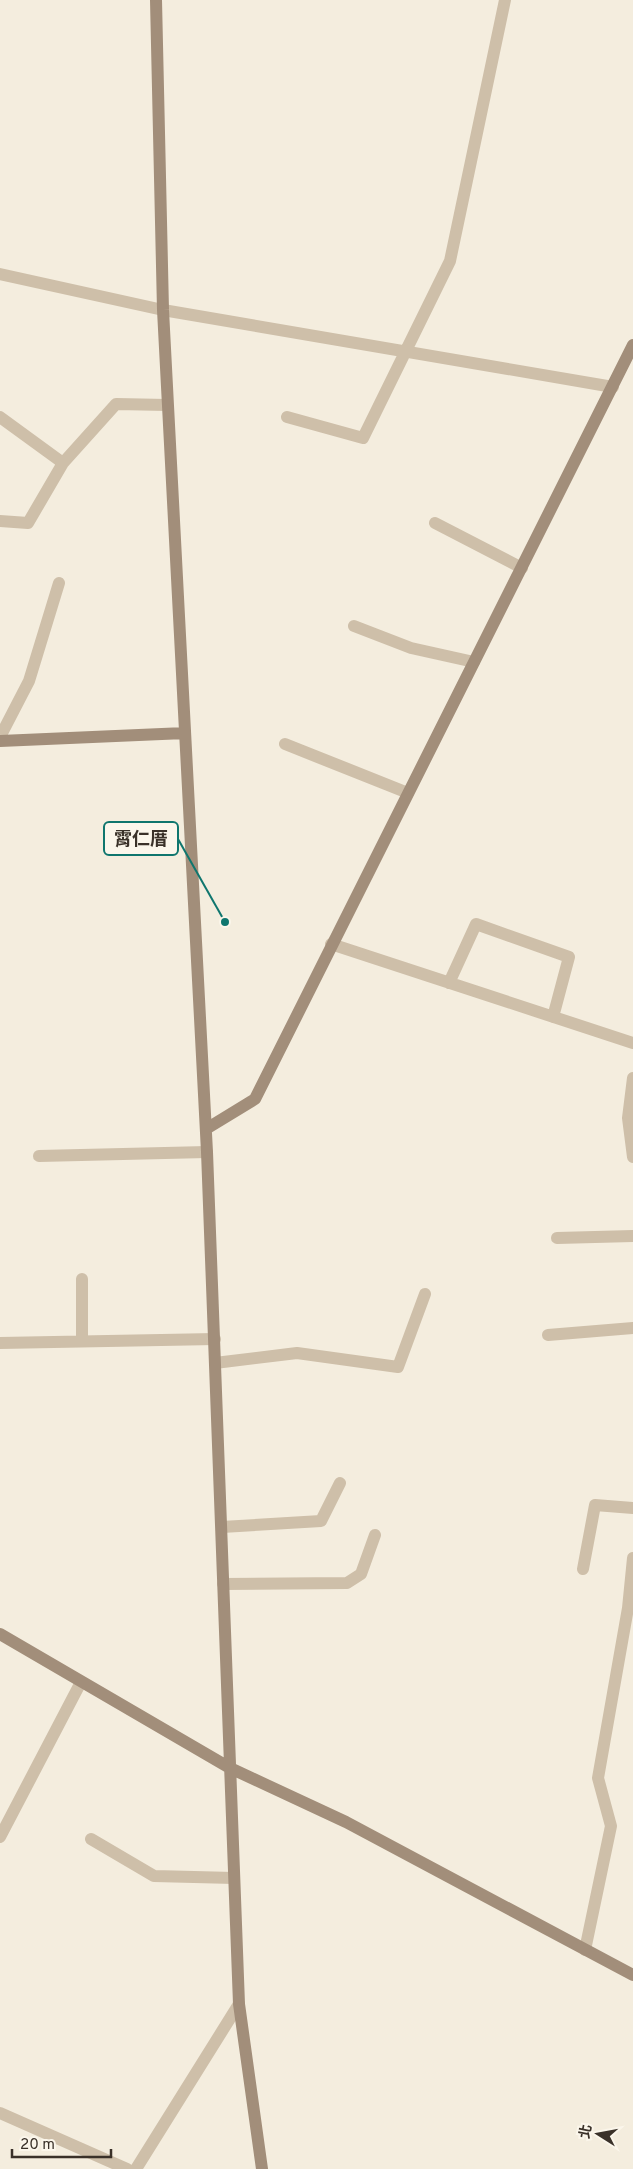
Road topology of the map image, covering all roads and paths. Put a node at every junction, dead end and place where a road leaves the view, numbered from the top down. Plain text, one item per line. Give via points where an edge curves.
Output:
1 (156, 0) edge
2 (506, 0) edge
3 (1, 275) edge
4 (163, 310) junction
5 (633, 345) edge
6 (405, 352) junction
7 (613, 387) junction
8 (167, 404) junction
9 (0, 417) edge
10 (287, 417) dead end
11 (63, 463) junction
12 (0, 522) edge
13 (435, 523) dead end
14 (522, 568) junction
15 (59, 583) dead end
16 (354, 626) dead end
17 (474, 662) junction
18 (184, 733) junction
19 (0, 737) edge
20 (0, 741) edge
21 (285, 744) dead end
22 (408, 793) junction
23 (332, 944) junction
24 (449, 983) junction
25 (553, 1017) junction
26 (633, 1043) edge
27 (633, 1078) edge
28 (206, 1129) junction
29 (207, 1152) junction
30 (39, 1156) dead end
31 (633, 1157) edge
32 (633, 1236) edge
33 (557, 1238) dead end
34 (82, 1279) dead end
35 (425, 1294) dead end
36 (633, 1328) edge
37 (548, 1335) dead end
38 (214, 1339) junction
39 (82, 1341) junction
40 (0, 1343) edge
41 (216, 1363) junction
42 (340, 1483) dead end
43 (633, 1508) edge
44 (222, 1527) junction
45 (375, 1535) dead end
46 (633, 1558) edge
47 (583, 1569) dead end
48 (223, 1584) junction
49 (0, 1634) edge
50 (81, 1682) junction
51 (230, 1768) junction
52 (0, 1837) edge
53 (91, 1839) dead end
54 (234, 1878) junction
55 (585, 1950) junction
56 (633, 1975) edge
57 (239, 2004) junction
58 (0, 2113) edge
59 (127, 2169) edge
60 (136, 2169) edge
61 (262, 2169) edge

1 - 4 main road
2 - 6 lane via 450,261
3 - 4 lane
4 - 6 lane
4 - 8 main road
5 - 7 main road
6 - 7 lane
6 - 10 lane via 363,438
7 - 14 main road
8 - 11 lane via 116,404
8 - 18 main road
9 - 11 lane
11 - 12 lane via 28,523
13 - 14 lane
14 - 17 main road
15 - 19 lane via 29,680
16 - 17 lane via 411,648
17 - 22 main road
18 - 20 main road
18 - 28 main road
21 - 22 lane
22 - 23 main road
23 - 24 lane
23 - 28 main road via 255,1099
24 - 25 lane
24 - 25 lane via 476,924 569,957
25 - 26 lane
27 - 31 lane via 628,1118
28 - 29 main road
29 - 30 lane
29 - 38 main road
32 - 33 lane
34 - 39 lane
35 - 41 lane via 398,1367 297,1353
36 - 37 lane
38 - 39 lane
38 - 41 main road
39 - 40 lane
41 - 44 main road
42 - 44 lane via 321,1521
43 - 47 lane via 595,1505
44 - 48 main road
45 - 48 lane via 361,1574 347,1584
46 - 55 lane via 628,1608 598,1778 610,1826
48 - 51 main road
49 - 50 main road
50 - 51 main road
50 - 52 lane
51 - 54 main road
51 - 55 main road via 346,1822
53 - 54 lane via 154,1876
54 - 57 main road
55 - 56 main road
57 - 60 lane
57 - 61 main road
58 - 59 lane

